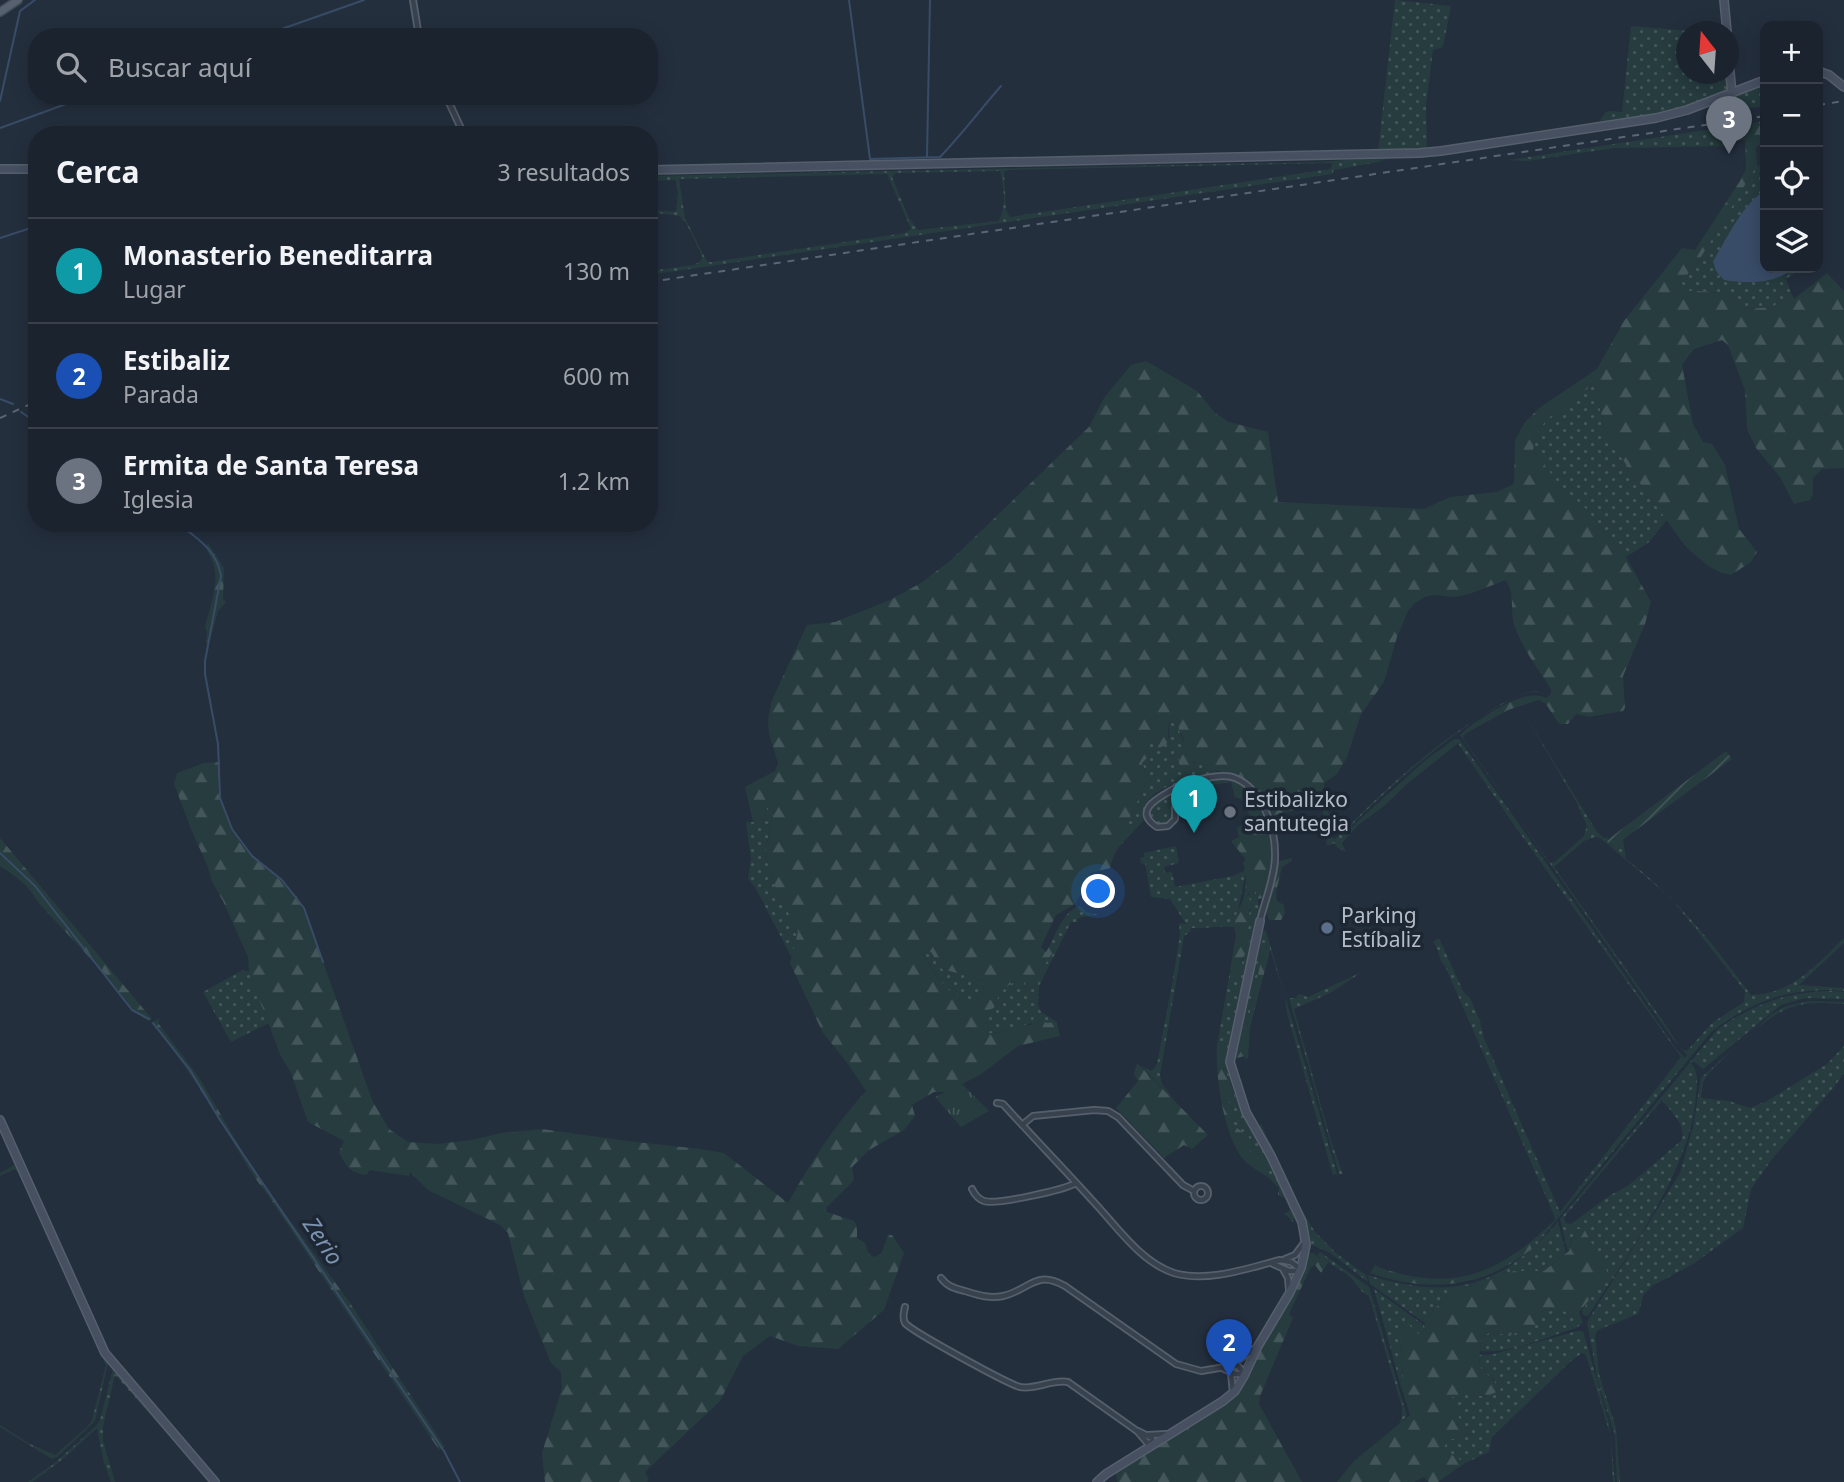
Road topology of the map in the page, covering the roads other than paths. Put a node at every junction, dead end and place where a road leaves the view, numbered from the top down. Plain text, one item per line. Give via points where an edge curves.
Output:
1 (18, 0) edge
2 (413, 0) edge
3 (1724, 0) edge
4 (0, 12) edge
5 (1726, 21) edge
6 (418, 28) edge
7 (1823, 73) edge
8 (1760, 82) edge
9 (1731, 84) edge
10 (1844, 87) edge
11 (1732, 94) junction
12 (450, 105) edge
13 (460, 126) edge
14 (0, 169) edge
15 (28, 169) edge
16 (658, 170) edge
17 (1176, 787) junction
18 (1260, 921) joint
19 (997, 1103) dead end
20 (0, 1120) edge
21 (1021, 1125) junction
22 (1076, 1183) junction
23 (972, 1189) dead end
24 (1194, 1191) dead end
25 (1306, 1236) junction
26 (1280, 1260) junction
27 (1268, 1263) junction
28 (1283, 1268) junction
29 (1300, 1271) junction
30 (941, 1278) dead end
31 (1289, 1294) junction
32 (905, 1307) dead end
33 (1258, 1346) junction
34 (1231, 1365) junction
35 (1223, 1368) junction
36 (1231, 1373) junction
37 (1245, 1374) junction
38 (1232, 1393) junction
39 (1137, 1431) junction
40 (1171, 1433) junction
41 (1148, 1435) junction
42 (1142, 1437) junction
43 (1150, 1446) junction
44 (1138, 1454) junction
45 (215, 1482) edge
46 (1097, 1482) edge

1 - 4 main road
2 - 6 street
3 - 5 street
7 - 10 street
8 - 11 street
9 - 11 street
11 - 16 street via 1656,118 1441,151
12 - 13 street
14 - 15 street
17 - 17 street via 1147,808 1148,819 1157,827 1175,820
17 - 18 street via 1222,776 1236,778 1255,794 1266,812 1275,857
18 - 25 street via 1230,1062 1245,1111
19 - 21 street
20 - 45 street via 105,1353
21 - 22 street
21 - 24 street via 1041,1115 1108,1111
22 - 23 street via 989,1202
22 - 27 street via 1148,1259 1166,1270 1203,1276
25 - 26 street via 1295,1255
25 - 29 street
26 - 27 street
26 - 29 street via 1291,1262
27 - 28 street
28 - 29 street
28 - 31 street
29 - 31 street
30 - 35 street via 948,1287 992,1297 1050,1279 1176,1364 1200,1371
31 - 33 street
32 - 39 street via 906,1324 1004,1379 1022,1387 1068,1382
33 - 34 street
33 - 37 street
34 - 35 street
34 - 37 street via 1241,1367
35 - 36 street
36 - 37 street
36 - 38 street
37 - 38 street
38 - 40 street
39 - 41 street
39 - 42 street
40 - 41 street
40 - 43 street
41 - 43 street
42 - 43 street
42 - 44 street
43 - 44 street
44 - 46 street

